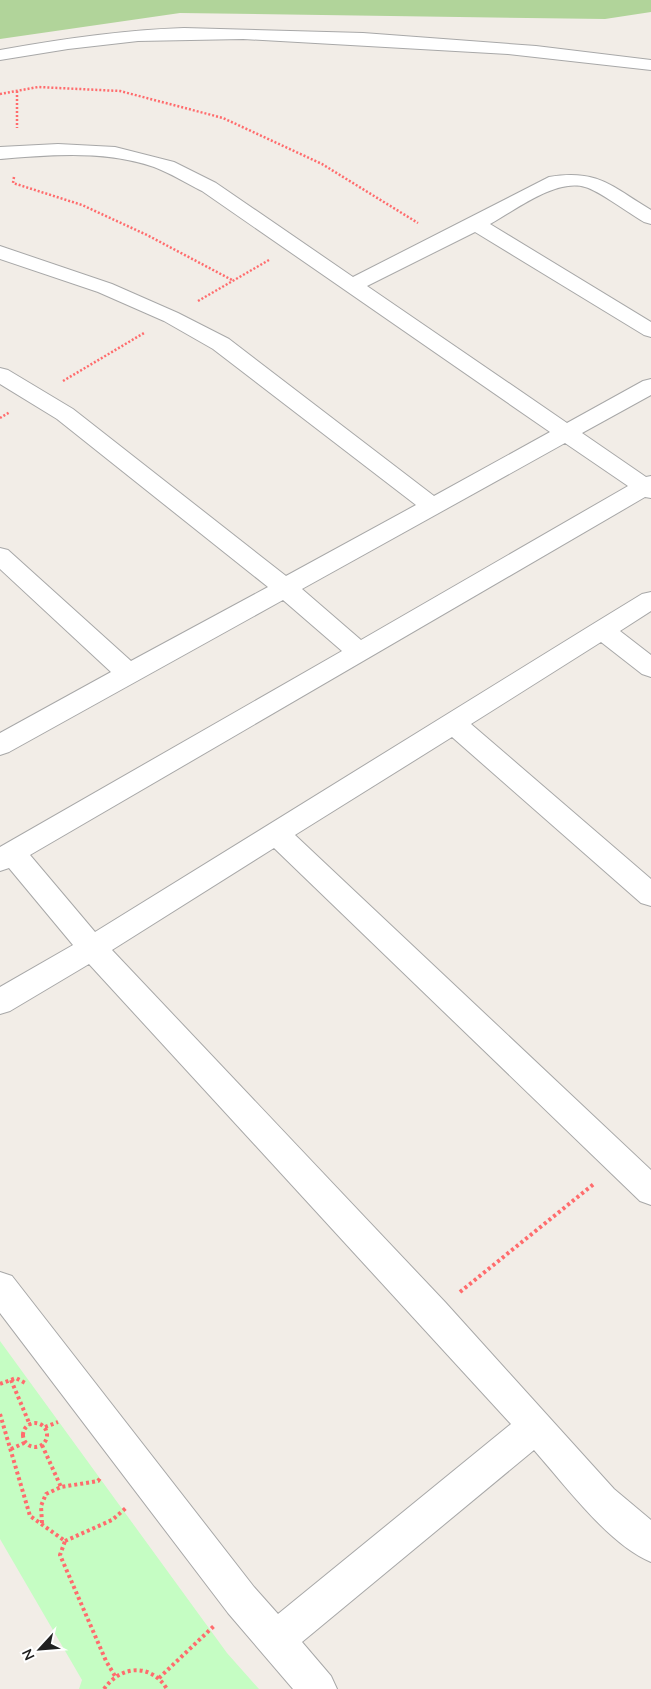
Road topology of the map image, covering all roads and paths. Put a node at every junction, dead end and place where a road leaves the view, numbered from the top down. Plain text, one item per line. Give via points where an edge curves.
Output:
1 (0, 55) edge
2 (651, 66) edge
3 (17, 91) junction
4 (0, 94) edge
5 (9, 152) edge
6 (651, 218) edge
7 (476, 224) junction
8 (444, 239) junction
9 (0, 252) edge
10 (233, 280) dead end
11 (353, 285) junction
12 (651, 331) edge
13 (0, 375) edge
14 (651, 386) edge
15 (565, 432) junction
16 (649, 487) edge
17 (432, 506) junction
18 (0, 556) edge
19 (284, 588) junction
20 (651, 600) edge
21 (602, 630) junction
22 (359, 652) junction
23 (651, 668) edge
24 (128, 673) junction
25 (453, 723) junction
26 (0, 745) edge
27 (275, 833) junction
28 (6, 857) edge
29 (651, 895) edge
30 (92, 948) junction
31 (0, 1002) edge
32 (621, 1162) junction
33 (651, 1191) edge
34 (0, 1288) edge
35 (433, 1313) junction
36 (11, 1380) junction
37 (0, 1384) edge
38 (33, 1391) dead end
39 (0, 1414) edge
40 (51, 1414) dead end
41 (58, 1422) junction
42 (30, 1425) junction
43 (536, 1426) junction
44 (45, 1427) junction
45 (64, 1430) dead end
46 (24, 1442) junction
47 (42, 1445) junction
48 (11, 1449) junction
49 (96, 1468) dead end
50 (154, 1486) junction
51 (61, 1487) junction
52 (42, 1524) junction
53 (65, 1541) junction
54 (651, 1544) edge
55 (241, 1600) junction
56 (276, 1640) junction
57 (115, 1676) junction
58 (159, 1678) junction
59 (104, 1689) edge
60 (167, 1689) edge
61 (318, 1689) edge

1 - 2 street via 99,39 183,33 363,39 514,49 608,58
3 - 4 path
3 - 5 path
3 - 8 path via 38,87 120,92 223,118 322,164
5 - 10 path via 13,183 82,205
5 - 11 street via 66,148 154,161 209,187
6 - 7 street via 589,181 568,180 550,183
7 - 8 street
7 - 12 street
8 - 11 street
9 - 17 street via 105,288 171,317 221,344
11 - 15 street
13 - 19 street via 64,414
14 - 15 street
15 - 16 street
15 - 17 street
16 - 22 street
17 - 19 street
18 - 24 street
19 - 22 street
19 - 24 street
20 - 21 street
21 - 23 street
21 - 25 street
22 - 28 street
24 - 26 street
25 - 27 street
25 - 29 street
27 - 30 street
27 - 32 street
28 - 30 street
30 - 31 street
30 - 35 street
32 - 33 street
32 - 35 path
34 - 50 street
35 - 43 street
36 - 37 path
36 - 38 path via 16,1378
36 - 42 path
39 - 48 path
40 - 41 path
41 - 44 path
41 - 45 path
42 - 44 path via 38,1423
42 - 46 path via 24,1431
43 - 54 street via 601,1501
43 - 56 street
44 - 47 path via 48,1434
46 - 47 path via 30,1447
46 - 48 path
47 - 51 path
48 - 52 path via 30,1516
49 - 51 path via 102,1475 98,1481
50 - 53 path via 112,1520
50 - 55 street
51 - 52 path via 46,1494 41,1506
52 - 53 path
53 - 57 path via 60,1555
55 - 56 street
55 - 58 path
56 - 61 street
57 - 58 path via 137,1669
57 - 59 path
58 - 60 path

